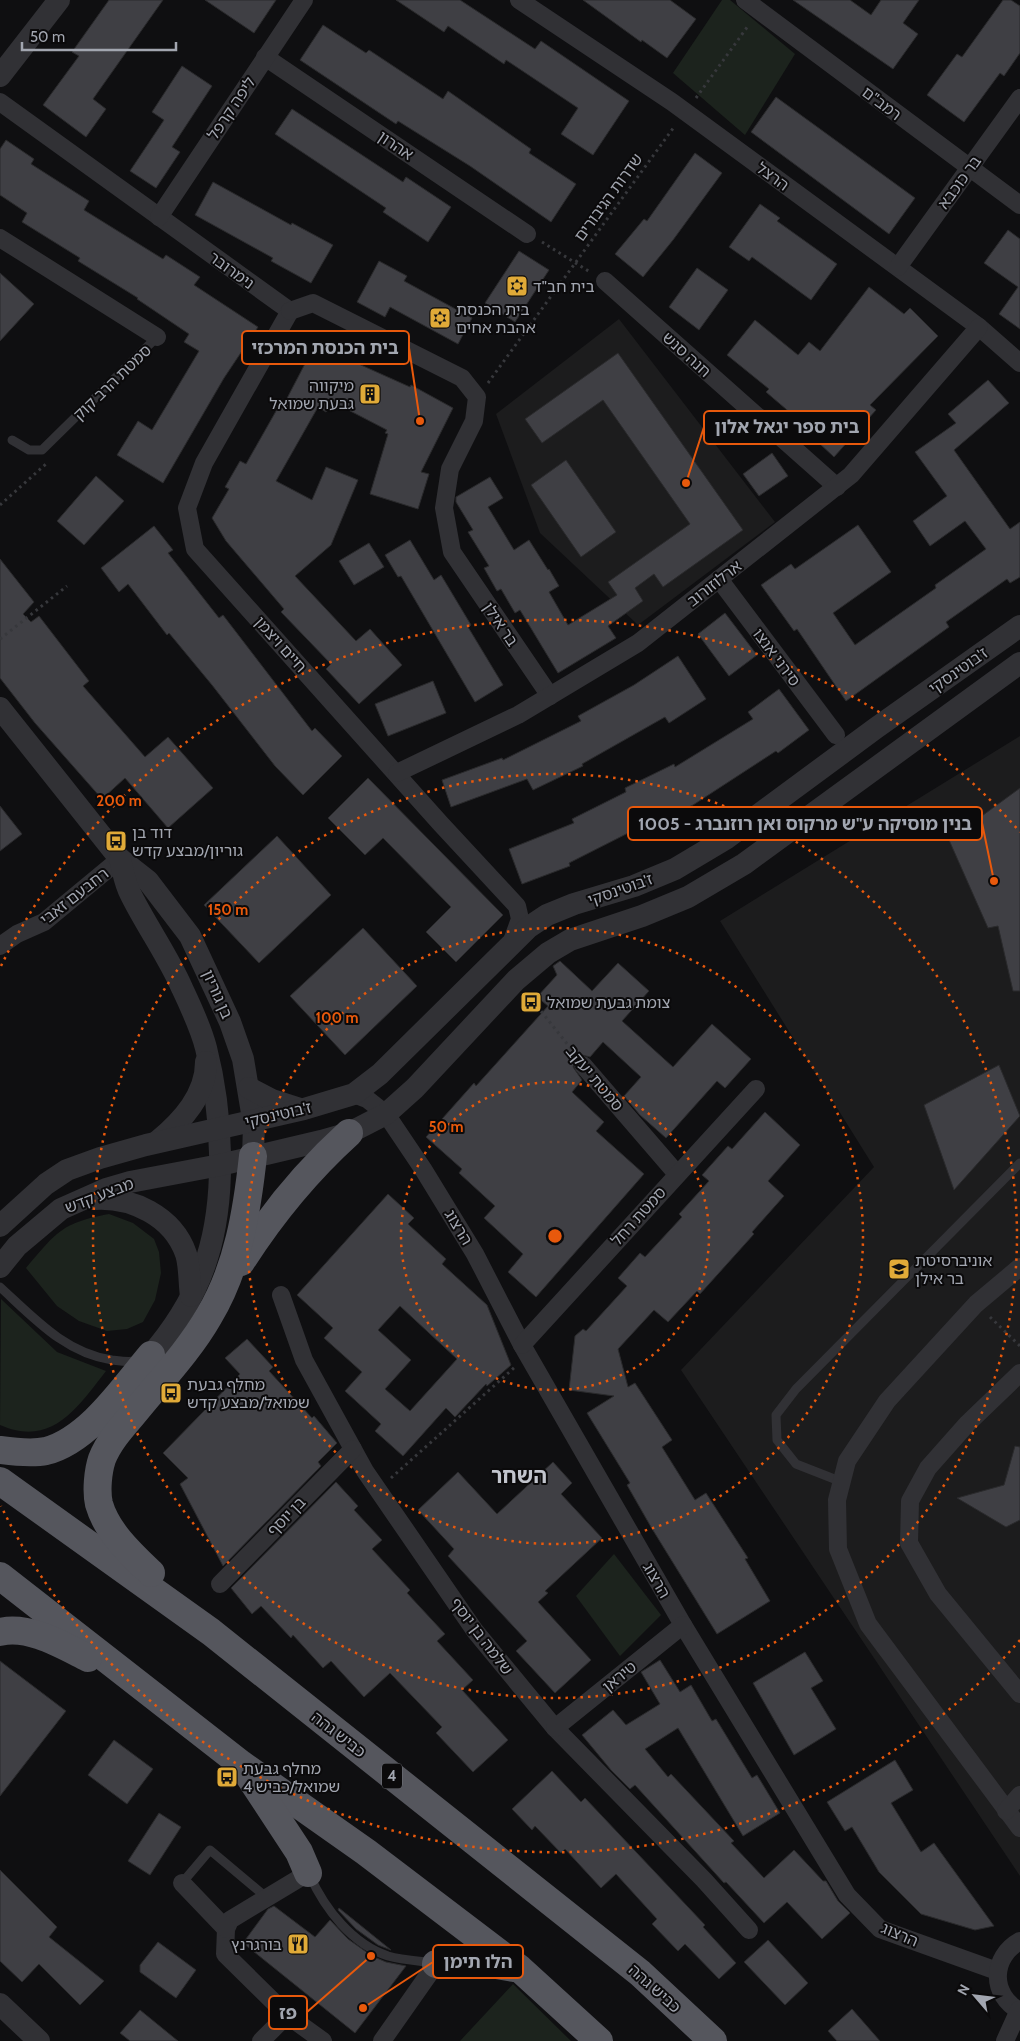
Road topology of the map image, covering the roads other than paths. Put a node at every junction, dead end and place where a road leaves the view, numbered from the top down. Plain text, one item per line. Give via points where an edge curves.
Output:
1 (59, 0) edge
2 (304, 0) edge
3 (519, 0) edge
4 (745, 0) edge
5 (265, 57) junction
6 (0, 76) edge
7 (1020, 98) edge
8 (0, 102) edge
9 (969, 168) junction
10 (1020, 205) edge
11 (159, 217) junction
12 (527, 234) road end
13 (0, 238) edge
14 (898, 267) junction
15 (605, 281) road end
16 (290, 311) junction
17 (980, 327) junction
18 (157, 337) joint
19 (1020, 363) edge
20 (12, 440) dead end
21 (837, 487) junction
22 (719, 579) junction
23 (1020, 626) edge
24 (1020, 663) edge
25 (550, 696) junction
26 (0, 708) edge
27 (836, 735) dead end
28 (397, 773) junction
29 (120, 859) junction
30 (511, 943) junction
31 (0, 946) edge
32 (206, 1046) junction
33 (583, 1064) road end
34 (249, 1088) junction
35 (756, 1089) dead end
36 (354, 1094) junction
37 (304, 1110) junction
38 (386, 1114) junction
39 (253, 1120) junction
40 (218, 1128) junction
41 (349, 1133) junction
42 (156, 1144) junction
43 (253, 1156) junction
44 (1020, 1163) edge
45 (220, 1165) junction
46 (677, 1174) junction
47 (80, 1200) junction
48 (0, 1226) edge
49 (0, 1267) edge
50 (1020, 1267) edge
51 (0, 1288) edge
52 (281, 1295) dead end
53 (204, 1299) junction
54 (525, 1350) junction
55 (151, 1355) junction
56 (1020, 1374) edge
57 (353, 1449) junction
58 (0, 1450) edge
59 (0, 1481) edge
60 (842, 1482) junction
61 (0, 1576) edge
62 (220, 1584) dead end
63 (683, 1625) junction
64 (0, 1632) edge
65 (211, 1632) junction
66 (1020, 1694) edge
67 (153, 1695) junction
68 (555, 1728) junction
69 (241, 1764) junction
70 (1020, 1795) edge
71 (1006, 1811) junction
72 (1020, 1828) edge
73 (308, 1873) junction
74 (182, 1883) joint
75 (266, 1897) junction
76 (226, 1929) junction
77 (749, 1930) dead end
78 (1020, 1941) edge
79 (436, 1964) junction
80 (520, 1969) junction
81 (997, 1971) junction
82 (0, 2004) edge
83 (1019, 2011) edge
84 (287, 2015) junction
85 (39, 2041) edge
86 (261, 2041) edge
87 (323, 2041) edge
88 (382, 2041) edge
89 (599, 2041) edge
90 (712, 2041) edge
91 (1005, 2041) edge

1 - 6 street
2 - 5 street, ליפה קרפל
3 - 14 street, הרצל via 685,112
4 - 9 street, רמב"ם
5 - 11 street, ליפה קרפל
5 - 12 street, אהרון
7 - 9 street, בר כוכבא
8 - 11 street, נימרובר
9 - 10 street, רמב"ם
9 - 14 street, בר כוכבא
11 - 16 street, נימרובר
13 - 18 street, סמטת הרב קוק
14 - 17 street, הרצל
15 - 21 street, חנה סנש
16 - 25 street, בר אילן via 313,303 462,378 477,397 474,421 450,469 444,508 452,552
16 - 28 street, חיים ויצמן via 204,463 187,508 195,549
17 - 19 street, הרצל
17 - 21 street, ארלוזורוב via 851,476
18 - 20 lane, סמטת הרב קוק via 42,450 29,450
21 - 22 street, ארלוזורוב
22 - 25 street, ארלוזורוב via 638,643
22 - 27 street, סירני אנצו
23 - 30 street, ז'בוטינסקי via 727,838 634,886 547,915
24 - 38 street, ז'בוטינסקי via 744,864 688,897 570,940 548,953 516,980 415,1088
25 - 28 street, ארלוזורוב via 518,715
26 - 29 street, בן גוריון
28 - 30 street, חיים ויצמן via 517,906 520,919
29 - 31 street, רחבעם זאבי via 44,922 16,934
29 - 32 street, בן גוריון via 130,894 182,988
29 - 34 street, בן גוריון via 148,880 190,936 230,1022
30 - 36 street, ז'בוטינסקי via 380,1074
32 - 40 street, בן גוריון
32 - 42 street via 206,1068 197,1096 188,1112
33 - 46 street, סמטת יעקב
34 - 37 street via 272,1100
34 - 39 street, בן גוריון
35 - 46 street, סמטת רחל
36 - 37 street, ז'בוטינסקי
36 - 38 street
37 - 39 street, ז'בוטינסקי
38 - 41 street, ז'בוטינסקי
38 - 54 street, הרצוג via 475,1254
39 - 40 street, ז'בוטינסקי
39 - 43 street, בן גוריון
40 - 42 street, מבצע קדש
40 - 45 street, בן גוריון
41 - 43 street, ז'בוטינסקי
41 - 53 highway via 323,1156
42 - 48 street, מבצע קדש via 67,1170 46,1184
43 - 45 street, ז'בוטינסקי
43 - 53 highway via 240,1239 227,1280
44 - 60 lane via 796,1389 776,1415 777,1440 796,1464
45 - 47 street, מבצע קדש via 130,1182
45 - 53 street, בן גוריון
46 - 54 street, סמטת רחל
47 - 49 street, מבצע קדש via 61,1209 18,1246
47 - 53 street via 124,1200 146,1208 163,1221 186,1255
50 - 60 street via 976,1304 887,1402 847,1461
51 - 55 lane via 49,1331 83,1353 124,1361 136,1361
52 - 57 street, שלמה בן יוסף via 304,1360
53 - 55 street, בן גוריון
53 - 65 highway via 209,1316 188,1347 113,1438 102,1459 98,1483 99,1504 126,1549
54 - 63 street, הרצוג
55 - 58 highway via 90,1426 68,1441 47,1451
56 - 66 street via 967,1424 928,1468 910,1501 909,1543 938,1594
57 - 62 street, בן יוסף
57 - 68 street, שלמה בן יוסף via 377,1490 475,1631
59 - 65 highway, כביש גהה / 4
60 - 71 street via 837,1500 838,1549 868,1624
61 - 67 highway
63 - 68 street, טיראן
63 - 81 street, הרצוג via 847,1895 880,1928
64 - 67 highway via 24,1631 48,1640 101,1664
65 - 90 highway, כביש גהה / 4 via 640,1972
67 - 69 highway
68 - 77 street, שלמה בן יוסף
69 - 73 highway via 299,1852
69 - 80 highway via 366,1852
70 - 71 street
71 - 72 street
73 - 75 street
73 - 79 lane via 320,1898 355,1938 388,1956
74 - 75 lane via 210,1850
74 - 76 street
75 - 76 street via 230,1920
76 - 84 street via 225,1954
78 - 81 street via 1008,1949
79 - 80 highway via 479,1962
79 - 88 street
80 - 89 highway
81 - 83 street via 1002,1994
82 - 85 street
83 - 91 street
84 - 86 street
84 - 87 street

